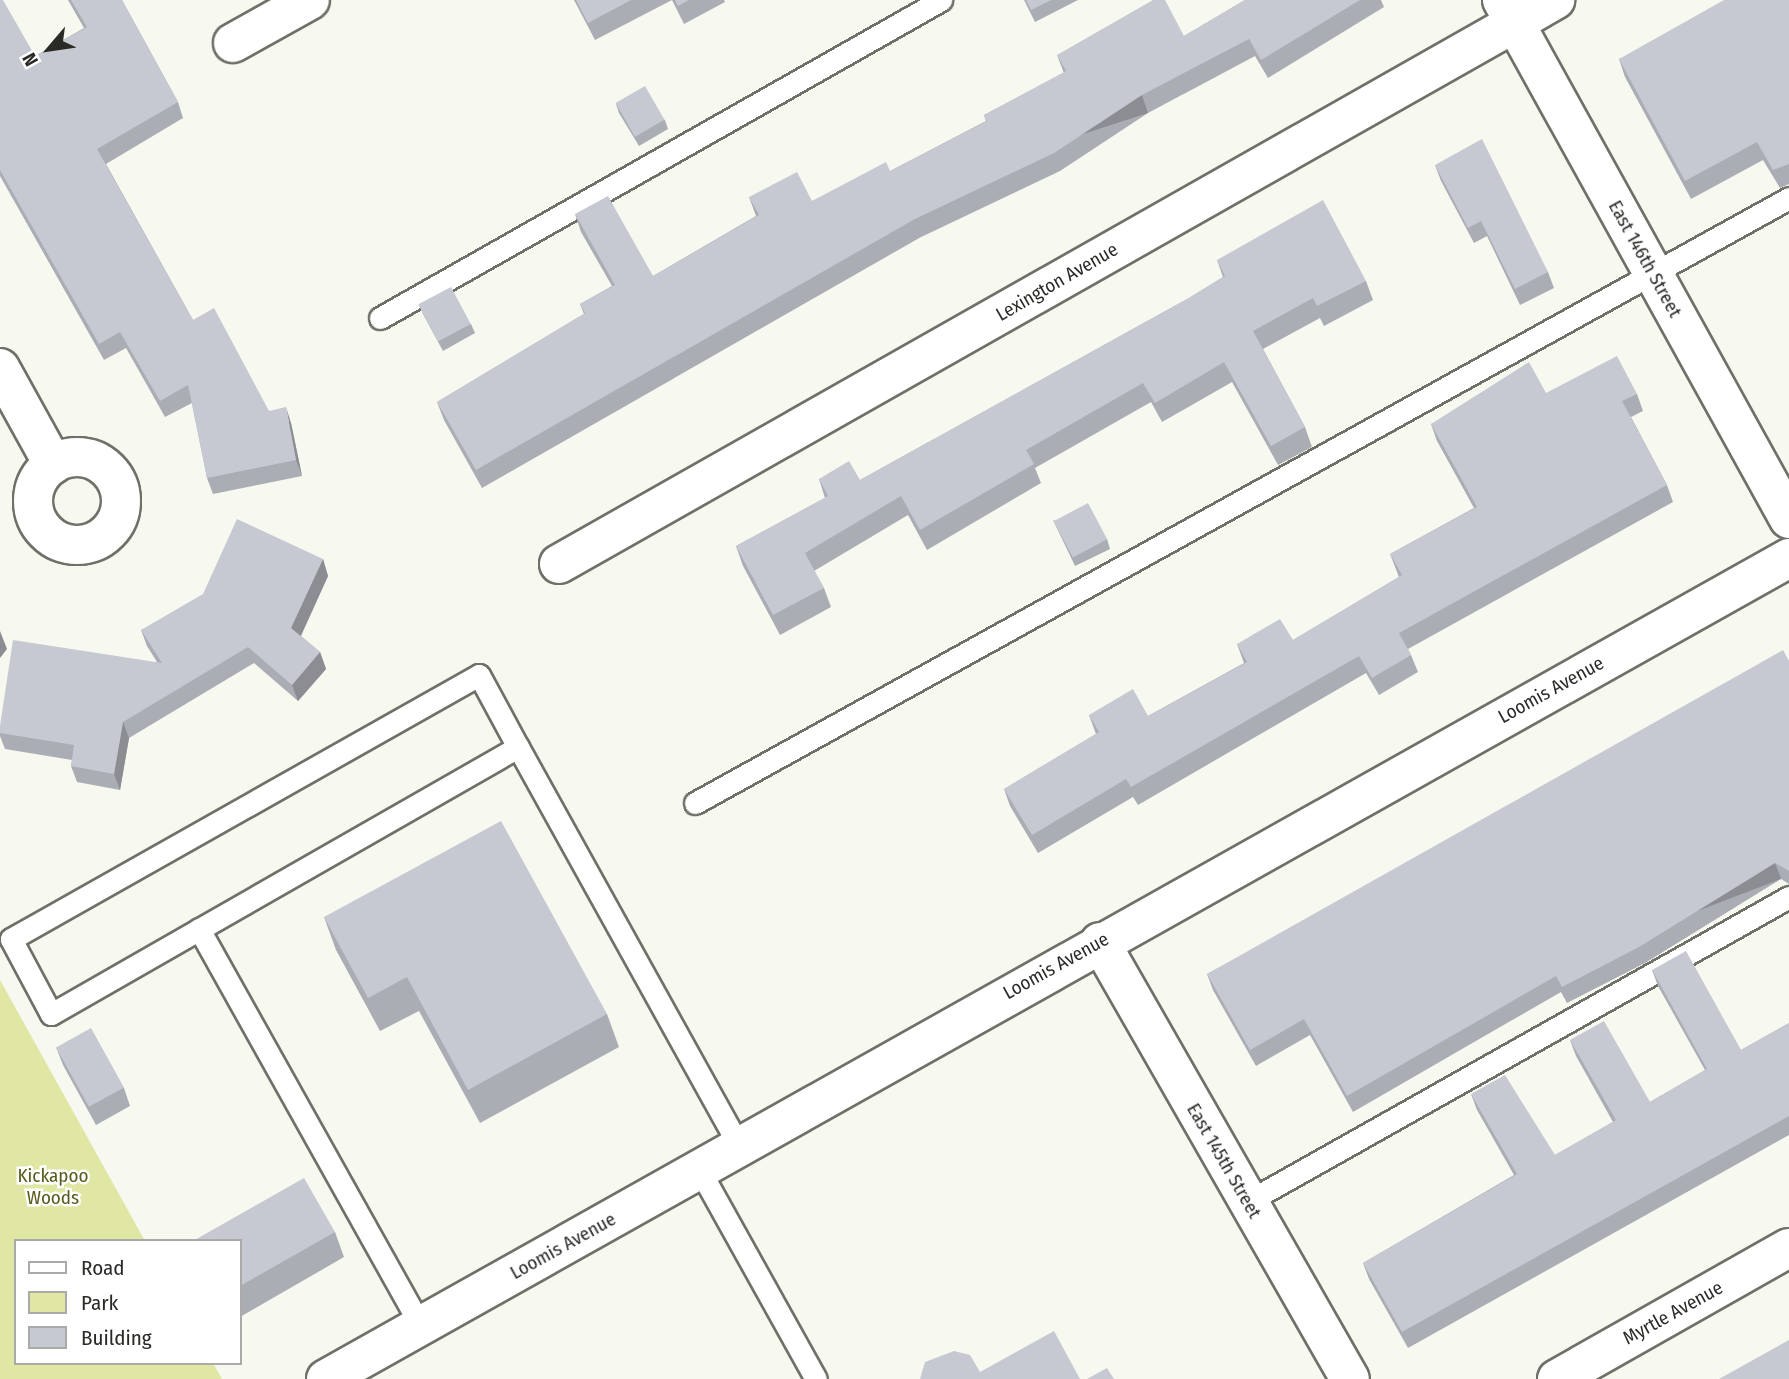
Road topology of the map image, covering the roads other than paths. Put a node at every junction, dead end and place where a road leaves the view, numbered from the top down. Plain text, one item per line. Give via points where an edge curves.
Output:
1 (310, 0) edge
2 (941, 0) edge
3 (1556, 0) edge
4 (1508, 12) edge
5 (233, 43) dead end
6 (1789, 198) edge
7 (1653, 274) junction
8 (380, 318) dead end
9 (0, 368) edge
10 (53, 464) dead end
11 (1789, 519) edge
12 (1789, 558) edge
13 (559, 564) dead end
14 (518, 747) junction
15 (695, 803) dead end
16 (1789, 897) edge
17 (199, 929) junction
18 (1100, 942) junction
19 (739, 1146) junction
20 (699, 1169) junction
21 (1247, 1202) junction
22 (1789, 1248) edge
23 (421, 1325) junction
24 (326, 1379) edge
25 (816, 1379) edge
26 (1350, 1379) edge
27 (1557, 1379) edge

1 - 5 street
2 - 8 lane
3 - 4 street, Lexington Avenue
4 - 7 street, East 146th Street
4 - 13 street, Lexington Avenue
6 - 7 lane
7 - 11 street, East 146th Street
7 - 15 lane
9 - 10 street
12 - 18 street, Loomis Avenue
14 - 17 lane
14 - 17 lane via 479,675 11,939 51,1014
14 - 19 lane
16 - 21 lane
17 - 23 lane
18 - 19 street, Loomis Avenue
18 - 21 street, East 145th Street
19 - 20 street, Loomis Avenue
20 - 23 street, Loomis Avenue
20 - 25 lane
21 - 26 street, East 145th Street
22 - 27 street, Myrtle Avenue
23 - 24 street, Loomis Avenue

